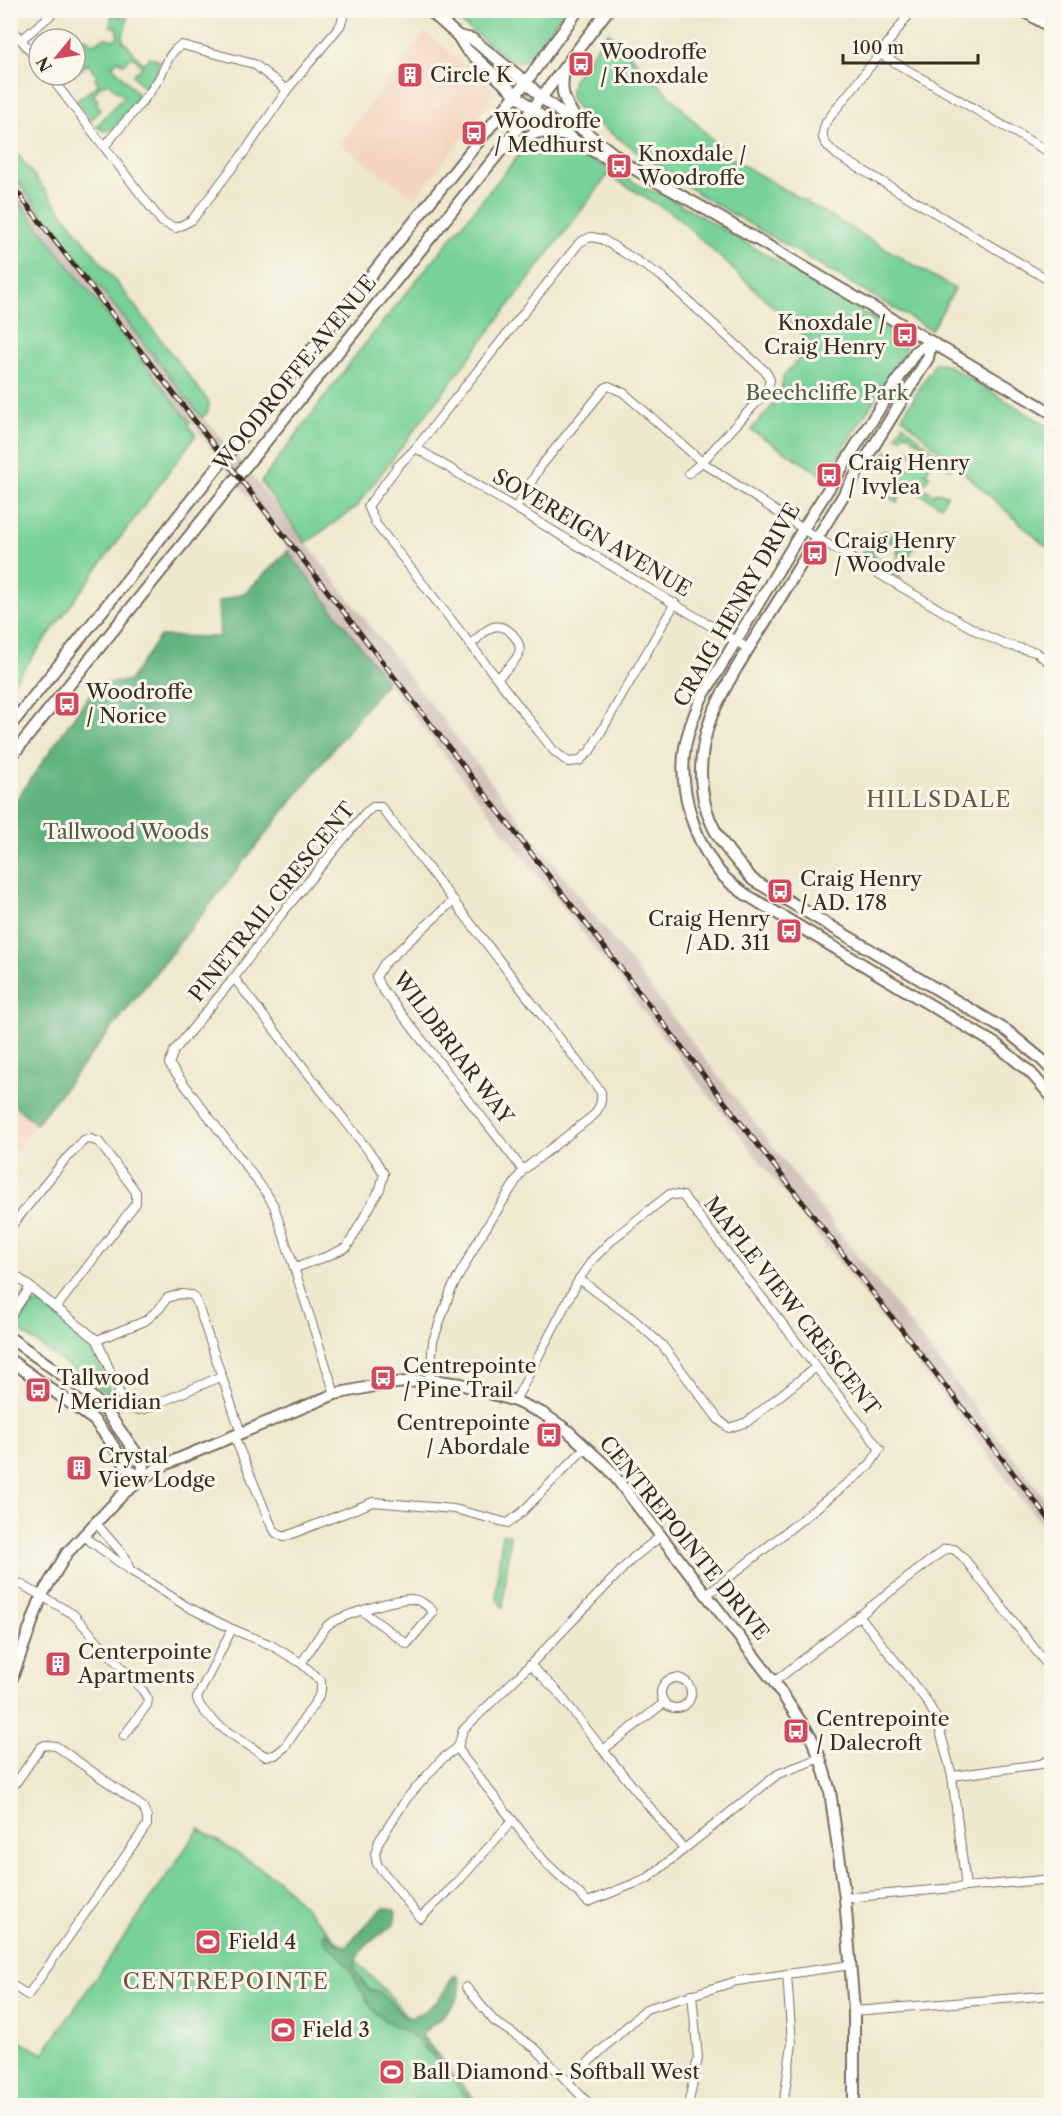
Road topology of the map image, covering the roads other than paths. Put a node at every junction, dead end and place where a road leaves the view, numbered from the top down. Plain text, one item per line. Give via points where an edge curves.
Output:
1 (57, 10) edge
2 (346, 10) edge
3 (429, 10) edge
4 (578, 10) edge
5 (609, 10) edge
6 (912, 10) edge
7 (1022, 10) edge
8 (10, 26) edge
9 (1052, 28) edge
10 (458, 36) junction
11 (22, 39) junction
12 (27, 46) edge
13 (880, 54) junction
14 (565, 68) junction
15 (526, 82) junction
16 (58, 87) edge
17 (287, 90) junction
18 (516, 94) junction
19 (542, 99) junction
20 (533, 110) junction
21 (582, 129) junction
22 (567, 136) junction
23 (104, 147) junction
24 (502, 149) junction
25 (1052, 154) edge
26 (629, 166) junction
27 (1052, 282) edge
28 (931, 342) junction
29 (1052, 414) edge
30 (258, 415) junction
31 (275, 430) junction
32 (416, 448) junction
33 (702, 462) junction
34 (689, 472) dead end
35 (185, 506) junction
36 (516, 507) junction
37 (201, 520) junction
38 (803, 529) junction
39 (817, 538) junction
40 (675, 603) junction
41 (735, 640) junction
42 (471, 645) junction
43 (749, 648) junction
44 (1052, 665) edge
45 (498, 678) junction
46 (10, 726) edge
47 (12, 754) edge
48 (454, 900) junction
49 (234, 978) junction
50 (1052, 1070) edge
51 (1052, 1097) edge
52 (523, 1170) junction
53 (10, 1228) edge
54 (295, 1268) junction
55 (10, 1271) edge
56 (579, 1279) junction
57 (30, 1287) junction
58 (56, 1308) junction
59 (10, 1317) edge
60 (10, 1338) edge
61 (97, 1340) junction
62 (10, 1360) edge
63 (816, 1367) junction
64 (222, 1376) junction
65 (430, 1380) junction
66 (336, 1394) junction
67 (515, 1401) junction
68 (237, 1435) junction
69 (586, 1447) junction
70 (144, 1479) junction
71 (95, 1522) junction
72 (83, 1536) junction
73 (661, 1536) junction
74 (130, 1570) junction
75 (10, 1578) edge
76 (708, 1594) junction
77 (42, 1595) junction
78 (362, 1611) junction
79 (859, 1615) junction
80 (232, 1629) junction
81 (301, 1664) junction
82 (530, 1665) junction
83 (1052, 1671) edge
84 (774, 1682) junction
85 (10, 1683) edge
86 (664, 1703) junction
87 (124, 1736) dead end
88 (459, 1747) junction
89 (603, 1750) junction
90 (820, 1758) junction
91 (1052, 1758) edge
92 (952, 1776) junction
93 (10, 1791) edge
94 (513, 1820) junction
95 (684, 1849) junction
96 (1052, 1879) edge
97 (966, 1887) junction
98 (845, 1898) junction
99 (852, 1965) junction
100 (787, 1974) junction
101 (10, 1984) edge
102 (466, 1987) dead end
103 (692, 1994) junction
104 (1052, 1995) edge
105 (854, 2011) junction
106 (568, 2081) junction
107 (591, 2106) edge
108 (688, 2106) edge
109 (783, 2106) edge
110 (854, 2106) edge

1 - 11 street
2 - 17 street via 340,26
3 - 10 street
4 - 15 street, WOODROFFE AVENUE
5 - 14 street, WOODROFFE AVENUE
6 - 13 street
7 - 9 street
8 - 11 street
10 - 15 street via 472,39
10 - 18 street via 466,49
11 - 12 street
13 - 25 street
13 - 27 street via 826,122 822,132 824,143 837,155
14 - 19 street, WOODROFFE AVENUE
14 - 21 street via 563,99
15 - 18 street, WOODROFFE AVENUE
15 - 19 street
16 - 23 street
17 - 23 street via 254,64 182,45 172,53 158,81
17 - 23 street via 246,150 192,220 182,227 162,222
18 - 20 street
18 - 30 street, WOODROFFE AVENUE
19 - 20 street, WOODROFFE AVENUE
19 - 21 street
20 - 22 street
20 - 24 street, WOODROFFE AVENUE
21 - 26 street
22 - 24 street via 538,132
22 - 26 street
24 - 31 street, WOODROFFE AVENUE
26 - 28 street
28 - 29 street
28 - 38 street, CRAIG HENRY DRIVE via 916,351
28 - 39 street, CRAIG HENRY DRIVE via 928,358
30 - 31 street
30 - 35 street, WOODROFFE AVENUE
31 - 37 street, WOODROFFE AVENUE
32 - 33 street via 580,242 591,237 602,239 661,276 766,372 770,380 768,391
32 - 36 street, SOVEREIGN AVENUE
32 - 42 street via 368,506 376,524
33 - 34 street
33 - 36 street via 624,393 609,386 541,466
33 - 38 street
35 - 37 street
35 - 46 street, WOODROFFE AVENUE
36 - 40 street, SOVEREIGN AVENUE
37 - 47 street, WOODROFFE AVENUE
38 - 39 street
38 - 41 street, CRAIG HENRY DRIVE
39 - 43 street, CRAIG HENRY DRIVE
39 - 44 street via 980,633 1036,652
40 - 41 street, SOVEREIGN AVENUE
40 - 45 street via 590,751 579,761 568,762 554,751
41 - 43 street, SOVEREIGN AVENUE
41 - 51 street, CRAIG HENRY DRIVE via 701,699 685,749 684,775 692,820 700,842 724,877 745,894 997,1045 1031,1073
42 - 45 street
42 - 45 street via 483,633 499,626 520,643 517,657
43 - 50 street, CRAIG HENRY DRIVE via 712,716 704,744 704,798 723,847 753,880 1007,1031
48 - 49 street, PINETRAIL CRESCENT via 381,807 373,807 280,916
48 - 52 street, WILDBRIAR WAY via 384,964 376,977
48 - 52 street, PINETRAIL CRESCENT via 601,1092 600,1107 594,1115
49 - 54 street, PINETRAIL CRESCENT via 174,1051 169,1064 267,1194
49 - 54 street via 384,1174 380,1189 347,1247
52 - 65 street, PINETRAIL CRESCENT via 451,1290 433,1341
53 - 58 street via 84,1140 99,1143 136,1192 136,1203
54 - 66 street, PINETRAIL CRESCENT
55 - 57 street
56 - 63 street via 633,1318 662,1345 729,1428 747,1422
56 - 63 street, MAPLE VIEW CRESCENT via 614,1238 670,1194 683,1196
56 - 67 street, MAPLE VIEW CRESCENT
57 - 58 street
57 - 59 street
58 - 61 street
60 - 70 street via 104,1408 142,1461
61 - 64 street via 123,1401 137,1411
61 - 64 street via 145,1321 167,1298 192,1295
62 - 70 street via 94,1420 129,1470
63 - 76 street, MAPLE VIEW CRESCENT via 880,1449 869,1466
64 - 68 street
65 - 66 street, CENTREPOINTE DRIVE
65 - 67 street, CENTREPOINTE DRIVE via 461,1384
66 - 68 street, CENTREPOINTE DRIVE
67 - 69 street, CENTREPOINTE DRIVE via 542,1413
68 - 69 street via 271,1525 284,1537 373,1502 454,1509 508,1523
68 - 70 street, CENTREPOINTE DRIVE via 159,1467
69 - 73 street, CENTREPOINTE DRIVE via 609,1469
70 - 71 street, CENTREPOINTE DRIVE
71 - 72 street, CENTREPOINTE DRIVE
71 - 74 street via 126,1558
72 - 74 street
72 - 77 street, CENTREPOINTE DRIVE via 67,1553
73 - 76 street, CENTREPOINTE DRIVE
73 - 82 street via 633,1558
74 - 80 street via 186,1606
75 - 77 street
76 - 84 street, CENTREPOINTE DRIVE
77 - 85 street, CENTREPOINTE DRIVE
77 - 87 street via 82,1622 148,1699
78 - 78 street via 407,1644 432,1613 421,1601 412,1599 390,1601
78 - 81 street via 329,1624
79 - 83 street via 945,1549 954,1549
79 - 84 street
79 - 92 street via 937,1719
80 - 81 street via 271,1645
80 - 81 street via 197,1700 204,1713 265,1755 282,1750 321,1690 321,1681
82 - 88 street via 463,1730
82 - 89 street via 557,1691
84 - 90 street, CENTREPOINTE DRIVE via 811,1737
86 - 86 street via 678,1709 687,1704 691,1695 689,1685 682,1679 667,1681 661,1694
86 - 89 street
88 - 94 street
88 - 94 street via 442,1759 407,1798 379,1841 377,1864 420,1918
89 - 95 street
90 - 95 street via 778,1774
90 - 98 street, CENTREPOINTE DRIVE via 832,1800
91 - 92 street via 1041,1764
92 - 97 street
93 - 101 street via 41,1747 56,1746 143,1807 147,1822 28,1995
94 - 95 street via 545,1862 588,1902 648,1878
96 - 97 street
97 - 98 street
98 - 99 street, CENTREPOINTE DRIVE
99 - 100 street
99 - 105 street, CENTREPOINTE DRIVE
100 - 103 street via 737,1981
100 - 109 street via 792,2044
102 - 106 street via 494,2020 536,2048
103 - 106 street via 646,2009
103 - 108 street via 698,2058
104 - 105 street
105 - 110 street, CENTREPOINTE DRIVE
106 - 107 street

